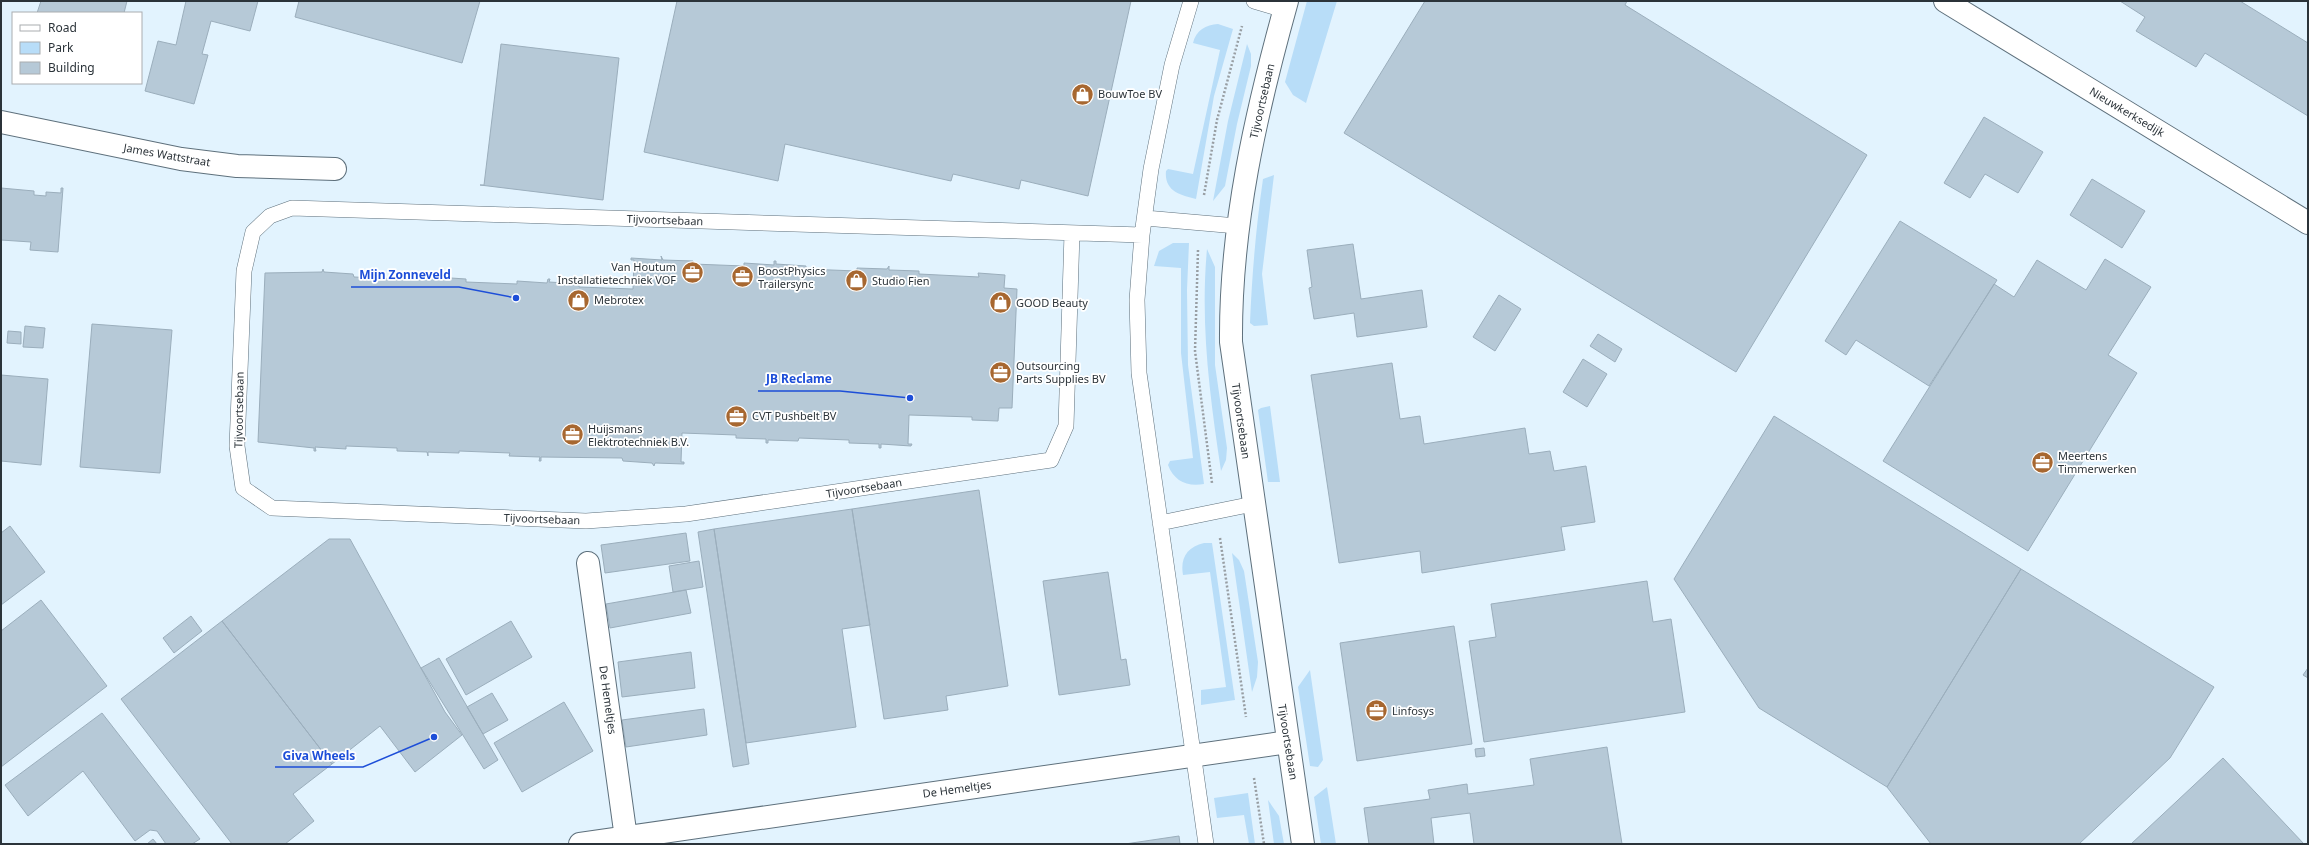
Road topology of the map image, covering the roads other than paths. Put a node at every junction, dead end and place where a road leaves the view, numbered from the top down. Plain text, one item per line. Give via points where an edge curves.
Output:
1 (1190, 1) edge
2 (1254, 1) edge
3 (1945, 1) edge
4 (1286, 5) edge
5 (1, 122) edge
6 (335, 169) dead end
7 (1145, 218) junction
8 (2308, 223) edge
9 (1237, 226) junction
10 (1072, 233) junction
11 (1142, 235) junction
12 (1252, 504) junction
13 (1160, 523) junction
14 (588, 563) dead end
15 (1288, 742) junction
16 (1193, 755) junction
17 (626, 838) junction
18 (580, 844) edge
19 (1206, 844) edge
20 (1303, 844) edge

1 - 7 lane via 1172,65 1151,169
2 - 4 lane
3 - 8 street, Nieuwkerksedijk
4 - 9 street, Tijvoortsebaan via 1246,170
5 - 6 street, James Wattstraat via 181,159 237,166
7 - 9 lane
7 - 11 lane
9 - 12 street, Tijvoortsebaan via 1231,293 1231,342
10 - 10 lane, Tijvoortsebaan via 292,208 270,216 254,232 244,271 237,446 243,488 272,508 586,521 686,514 1051,460 1066,426
10 - 11 lane, Tijvoortsebaan
11 - 13 lane via 1137,300 1139,372
12 - 13 lane
12 - 15 street, Tijvoortsebaan
13 - 16 lane
14 - 17 street, De Hemeltjes
15 - 16 street, De Hemeltjes
15 - 20 street, Tijvoortsebaan
16 - 17 street, De Hemeltjes
16 - 19 lane
17 - 18 street, De Hemeltjes

